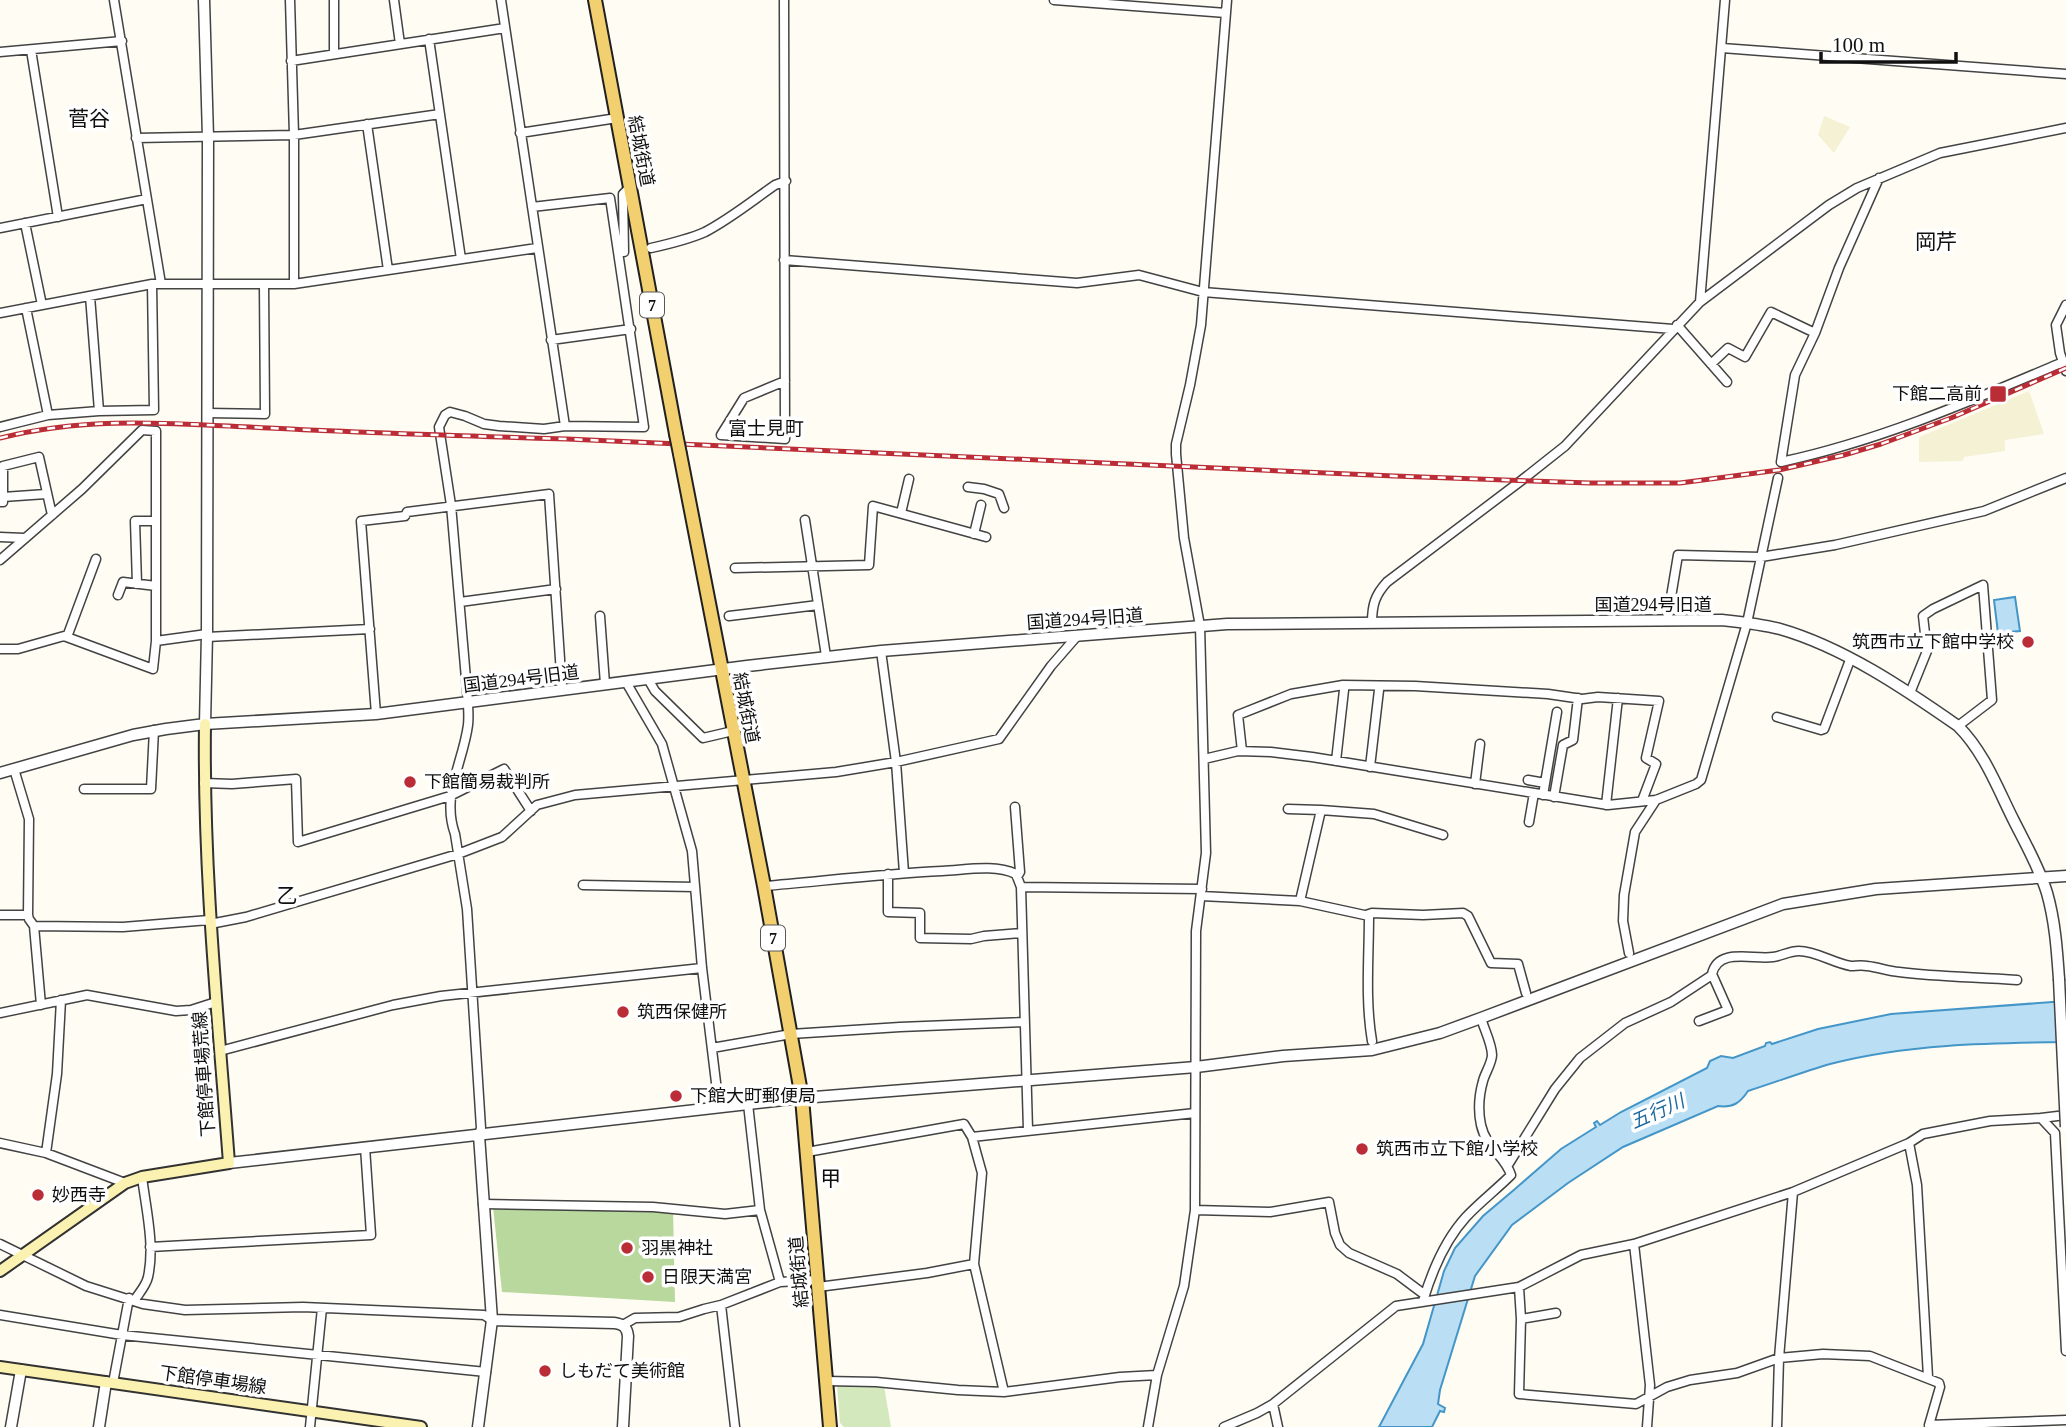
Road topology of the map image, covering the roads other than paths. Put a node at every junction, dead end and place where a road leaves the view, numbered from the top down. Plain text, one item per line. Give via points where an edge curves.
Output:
1 (114, 0) edge
2 (204, 0) edge
3 (290, 0) edge
4 (334, 0) edge
5 (394, 0) edge
6 (501, 0) edge
7 (595, 0) edge
8 (784, 0) edge
9 (1054, 0) edge
10 (1227, 0) edge
11 (1725, 0) edge
12 (1226, 13) junction
13 (505, 28) junction
14 (429, 39) junction
15 (122, 41) junction
16 (400, 44) junction
17 (1722, 48) junction
18 (31, 50) junction
19 (0, 52) edge
20 (334, 53) junction
21 (291, 61) junction
22 (2066, 74) edge
23 (440, 114) junction
24 (617, 118) junction
25 (367, 124) junction
26 (2066, 128) edge
27 (520, 133) junction
28 (294, 135) junction
29 (208, 137) junction
30 (136, 138) junction
31 (1879, 178) junction
32 (786, 181) junction
33 (630, 187) junction
34 (147, 200) junction
35 (532, 207) junction
36 (58, 217) junction
37 (25, 223) junction
38 (0, 228) edge
39 (537, 248) junction
40 (651, 248) dead end
41 (625, 252) junction
42 (461, 259) junction
43 (785, 260) junction
44 (388, 270) junction
45 (156, 284) junction
46 (206, 284) junction
47 (294, 284) junction
48 (264, 285) junction
49 (1203, 292) junction
50 (90, 296) junction
51 (1700, 302) junction
52 (42, 305) junction
53 (2066, 305) edge
54 (26, 308) junction
55 (0, 313) edge
56 (1675, 327) junction
57 (631, 329) junction
58 (1815, 333) junction
59 (551, 340) junction
60 (1711, 364) junction
61 (2064, 366) edge
62 (785, 381) junction
63 (1727, 382) dead end
64 (99, 411) junction
65 (207, 413) junction
66 (48, 415) junction
67 (565, 426) junction
68 (0, 427) edge
69 (1778, 478) dead end
70 (2066, 478) edge
71 (909, 480) dead end
72 (968, 487) dead end
73 (46, 494) junction
74 (1, 499) edge
75 (451, 505) junction
76 (981, 505) dead end
77 (1004, 508) dead end
78 (901, 513) junction
79 (52, 515) junction
80 (806, 520) dead end
81 (156, 521) junction
82 (974, 534) junction
83 (0, 537) edge
84 (986, 537) dead end
85 (24, 538) junction
86 (1760, 557) junction
87 (96, 559) dead end
88 (0, 560) edge
89 (813, 567) junction
90 (735, 568) dead end
91 (137, 584) junction
92 (156, 586) junction
93 (556, 589) junction
94 (117, 596) dead end
95 (460, 602) junction
96 (818, 606) junction
97 (600, 616) dead end
98 (729, 616) dead end
99 (1667, 621) junction
100 (1371, 623) junction
101 (1747, 623) junction
102 (1200, 626) junction
103 (370, 629) junction
104 (207, 635) junction
105 (1078, 635) junction
106 (67, 637) junction
107 (156, 640) junction
108 (0, 649) edge
109 (881, 651) junction
110 (826, 656) junction
111 (1850, 660) junction
112 (720, 670) junction
113 (648, 679) junction
114 (626, 682) junction
115 (606, 684) junction
116 (562, 689) junction
117 (1344, 690) dead end
118 (1378, 690) dead end
119 (1910, 693) junction
120 (1578, 698) junction
121 (1618, 698) junction
122 (468, 702) junction
123 (1557, 712) dead end
124 (376, 714) junction
125 (1777, 717) dead end
126 (205, 724) junction
127 (1958, 726) junction
128 (154, 730) junction
129 (733, 731) junction
130 (1480, 744) dead end
131 (1242, 751) junction
132 (1204, 759) junction
133 (1336, 761) junction
134 (896, 762) junction
135 (1370, 767) junction
136 (14, 769) junction
137 (0, 773) edge
138 (1528, 780) dead end
139 (743, 781) junction
140 (1545, 782) junction
141 (204, 783) junction
142 (1475, 784) junction
143 (675, 787) junction
144 (83, 789) dead end
145 (1539, 794) junction
146 (450, 796) junction
147 (1554, 797) junction
148 (1656, 800) junction
149 (1642, 802) junction
150 (1606, 805) junction
151 (1016, 807) dead end
152 (1288, 808) dead end
153 (1321, 810) junction
154 (530, 811) junction
155 (1529, 822) dead end
156 (1443, 835) dead end
157 (458, 854) junction
158 (904, 873) junction
159 (888, 874) junction
160 (2066, 876) edge
161 (1017, 877) junction
162 (2042, 879) junction
163 (583, 885) dead end
164 (764, 886) junction
165 (695, 887) junction
166 (1021, 887) junction
167 (1202, 893) junction
168 (1300, 901) junction
169 (0, 915) edge
170 (29, 915) junction
171 (1366, 915) junction
172 (210, 922) junction
173 (34, 926) junction
174 (1022, 933) junction
175 (1629, 953) dead end
176 (702, 968) junction
177 (1712, 975) junction
178 (2017, 980) dead end
179 (1526, 993) dead end
180 (472, 994) junction
181 (61, 1000) junction
182 (216, 1002) junction
183 (41, 1005) junction
184 (0, 1013) edge
185 (1481, 1018) junction
186 (1699, 1021) dead end
187 (1023, 1022) junction
188 (791, 1034) junction
189 (1372, 1041) dead end
190 (712, 1048) junction
191 (220, 1052) junction
192 (1196, 1067) junction
193 (1025, 1080) junction
194 (802, 1098) junction
195 (748, 1104) junction
196 (719, 1107) junction
197 (1195, 1113) junction
198 (2066, 1115) edge
199 (2041, 1118) junction
200 (2066, 1127) edge
201 (1028, 1130) junction
202 (2055, 1133) junction
203 (479, 1135) junction
204 (972, 1137) junction
205 (2066, 1141) edge
206 (0, 1143) edge
207 (1909, 1143) junction
208 (365, 1147) junction
209 (807, 1152) junction
210 (46, 1153) junction
211 (229, 1163) junction
212 (1508, 1165) junction
213 (142, 1177) junction
214 (125, 1183) junction
215 (1793, 1192) junction
216 (483, 1204) junction
217 (760, 1210) junction
218 (1195, 1210) junction
219 (0, 1244) edge
220 (1634, 1244) junction
221 (150, 1247) junction
222 (22, 1255) junction
223 (974, 1264) junction
224 (0, 1271) edge
225 (779, 1282) junction
226 (817, 1283) junction
227 (1519, 1287) junction
228 (1424, 1299) junction
229 (131, 1300) junction
230 (721, 1305) junction
231 (322, 1308) junction
232 (1556, 1312) dead end
233 (0, 1315) edge
234 (492, 1320) junction
235 (1521, 1320) junction
236 (623, 1325) junction
237 (122, 1335) junction
238 (2066, 1351) edge
239 (318, 1356) junction
240 (1779, 1358) junction
241 (0, 1367) edge
242 (21, 1370) junction
243 (486, 1372) junction
244 (1157, 1375) junction
245 (1928, 1377) junction
246 (826, 1381) junction
247 (110, 1382) junction
248 (1004, 1392) junction
249 (1650, 1395) junction
250 (1273, 1404) junction
251 (312, 1412) junction
252 (2066, 1420) edge
253 (11, 1427) edge
254 (99, 1427) edge
255 (310, 1427) edge
256 (421, 1427) edge
257 (478, 1427) edge
258 (623, 1427) edge
259 (735, 1427) edge
260 (830, 1427) edge
261 (1148, 1427) edge
262 (1224, 1427) edge
263 (1278, 1427) edge
264 (1647, 1427) edge
265 (1777, 1427) edge

1 - 15 street
2 - 29 street
3 - 21 street
4 - 20 street
5 - 16 street
6 - 13 street
7 - 24 main road, 結城街道 / 7
8 - 32 street
9 - 12 street
10 - 12 street
11 - 17 street
12 - 49 street
13 - 14 street
13 - 27 street
14 - 16 street
14 - 23 street
15 - 18 street
15 - 30 street
16 - 20 street
17 - 22 street
17 - 51 street
18 - 19 street
18 - 36 street
20 - 21 street
21 - 28 street
23 - 25 street
23 - 42 street
24 - 27 street
24 - 33 main road, 結城街道 / 7
25 - 28 street
25 - 44 street
26 - 31 street via 1940,152
27 - 35 street
28 - 29 street
28 - 47 street
29 - 30 street
29 - 46 street
30 - 34 street
31 - 51 street via 1829,205
31 - 58 street
32 - 40 street via 704,232
32 - 43 street
33 - 41 street via 623,194
33 - 112 main road, 結城街道 / 7, bridge
34 - 36 street
34 - 45 street
35 - 39 street
35 - 41 street via 610,198
36 - 37 street
37 - 38 street
37 - 52 street
39 - 42 street
39 - 59 street
41 - 57 street
42 - 44 street
43 - 49 street via 1077,284 1139,275
43 - 62 street
44 - 47 street
45 - 46 street
45 - 50 street
45 - 64 street via 154,410
46 - 48 street
46 - 65 street
47 - 48 street
48 - 65 street via 265,414
49 - 56 street
49 - 102 street via 1191,384 1176,444 1184,538
50 - 52 street
50 - 64 street
51 - 56 street
52 - 54 street
53 - 61 street via 2056,326
54 - 55 street
54 - 66 street
56 - 60 street
56 - 100 street via 1565,446 1387,582 1372,604
57 - 59 street
57 - 67 street via 644,427
58 - 60 street via 1771,312 1745,358 1728,348
58 - 61 street via 1795,375 1781,462 1825,453
59 - 67 street
60 - 63 street
62 - 62 street via 785,439 721,435 744,398
64 - 66 street
65 - 104 street
66 - 68 street
67 - 75 street via 499,426 456,412 445,415 439,427
69 - 86 street
70 - 86 street via 1984,511
71 - 78 street
72 - 77 street via 999,494
73 - 74 street
73 - 74 street via 39,457 3,466
73 - 79 street
75 - 93 street via 550,494
75 - 95 street
75 - 103 street via 361,522
76 - 82 street
78 - 82 street
78 - 89 street via 873,506 869,565
79 - 81 street via 142,430 156,431
79 - 85 street
80 - 89 street
81 - 91 street via 135,521
81 - 92 street
82 - 84 street
83 - 85 street
85 - 88 street
86 - 99 street via 1678,555
86 - 101 street
87 - 106 street
89 - 90 street
89 - 96 street
91 - 92 street
91 - 94 street via 123,582
92 - 107 street
93 - 95 street
93 - 116 street
95 - 122 street
96 - 98 street
96 - 110 street
97 - 115 street
99 - 100 street, 国道294号旧道
99 - 101 street, 国道294号旧道
100 - 102 street, 国道294号旧道
101 - 111 street, 国道294号旧道 via 1780,629
101 - 148 street via 1701,780
102 - 105 street, 国道294号旧道
102 - 132 street
103 - 104 street
103 - 124 street
104 - 107 street
104 - 126 street
105 - 109 street, 国道294号旧道
105 - 134 street via 999,739
106 - 107 street via 153,669
106 - 108 street
109 - 110 street, 国道294号旧道
109 - 134 street
110 - 112 street, 国道294号旧道
111 - 119 street, 国道294号旧道
111 - 125 street via 1824,729
112 - 113 street, 国道294号旧道
112 - 129 main road, 結城街道 / 7
113 - 114 street, 国道294号旧道
113 - 129 street via 654,691 703,738
114 - 115 street, 国道294号旧道
114 - 143 street via 662,744
115 - 116 street, 国道294号旧道
116 - 122 street, 国道294号旧道
117 - 133 street
118 - 135 street
119 - 127 street, 国道294号旧道
119 - 127 street via 1927,651 1923,616 1983,585 1992,700
120 - 121 street
120 - 131 street via 1343,685 1291,694 1238,715
120 - 147 street via 1573,740 1563,745
121 - 149 street via 1658,701 1646,758 1656,764
121 - 150 street
122 - 124 street, 国道294号旧道
122 - 146 street via 468,723
123 - 140 street
124 - 126 street, 国道294号旧道
126 - 128 street, 国道294号旧道
126 - 141 main road, 下館停車場荒線
127 - 162 street, 国道294号旧道 via 1983,761
128 - 136 street, 国道294号旧道
128 - 144 street via 151,789
129 - 139 main road, 結城街道 / 7
130 - 142 street
131 - 132 street
131 - 133 street
132 - 167 street
133 - 135 street
134 - 139 street
134 - 158 street
135 - 142 street
136 - 137 street, 国道294号旧道
136 - 170 street via 29,819
138 - 140 street
139 - 143 street
139 - 164 main road, 結城街道 / 7
140 - 145 street
141 - 146 street via 296,779 298,842
141 - 172 main road, 下館停車場荒線
142 - 145 street
143 - 154 street via 575,795 537,804
143 - 165 street via 692,851
145 - 147 street
145 - 155 street
146 - 154 street via 504,769
146 - 157 street
147 - 150 street
148 - 149 street
148 - 175 street via 1635,832 1623,895
149 - 150 street
151 - 161 street
152 - 153 street
153 - 156 street via 1374,814
153 - 168 street
154 - 157 street via 502,837
157 - 172 street via 246,917
157 - 180 street
158 - 159 street
158 - 161 street via 1004,869
159 - 164 street
159 - 174 street via 888,912 920,913 920,938
160 - 162 street
161 - 166 street
162 - 185 street via 1876,889 1783,904
162 - 200 street, 国道294号旧道, bridge via 2051,908 2059,979
163 - 165 street
164 - 188 main road, 結城街道 / 7
165 - 176 street
166 - 167 street
166 - 174 street
167 - 168 street
167 - 192 street via 1196,932
168 - 171 street
169 - 170 street
170 - 173 street
171 - 179 street via 1463,913 1490,963 1518,964
171 - 189 street
172 - 173 street
172 - 182 main road, 下館停車場荒線
173 - 183 street
174 - 187 street
176 - 180 street
176 - 190 street
177 - 178 street via 1713,968 1729,957 1776,957 1800,951 1852,966
177 - 186 street via 1728,1010
177 - 212 street via 1671,1002 1625,1023 1580,1058
180 - 191 street via 393,1005
180 - 203 street
181 - 182 street via 99,995 176,1011
181 - 183 street
181 - 210 street
182 - 191 main road, 下館停車場荒線
183 - 184 street
185 - 192 street via 1372,1050
185 - 212 street via 1492,1056 1482,1083 1481,1124 1485,1139
187 - 188 street
187 - 193 street
188 - 190 street
188 - 194 main road, 結城街道 / 7
190 - 196 street
191 - 211 main road, 下館停車場荒線
192 - 193 street
192 - 197 street
193 - 194 street
193 - 201 street
194 - 195 street
194 - 209 main road, 結城街道 / 7
195 - 196 street
195 - 217 street
196 - 203 street
197 - 201 street
197 - 218 street
198 - 199 street
199 - 202 street
199 - 207 street via 1963,1126 1923,1134
201 - 204 street
202 - 205 street
202 - 238 street
203 - 208 street
203 - 216 street
204 - 209 street via 964,1124
204 - 223 street via 982,1173
206 - 210 street
207 - 215 street
207 - 245 street via 1917,1185
208 - 211 street
208 - 221 street via 370,1235
209 - 226 main road, 結城街道 / 7
210 - 214 street
211 - 213 main road
212 - 228 street via 1511,1175 1466,1218 1443,1249
213 - 214 main road
213 - 221 street
214 - 222 main road
215 - 220 street
215 - 240 street
216 - 217 street via 653,1207 725,1214
216 - 234 street
217 - 225 street
218 - 228 street via 1270,1212 1329,1202 1340,1245 1398,1274
218 - 244 street via 1184,1286
219 - 222 street
220 - 227 street via 1581,1255
220 - 249 street
221 - 229 street via 148,1277
222 - 224 main road
222 - 229 street via 86,1286
223 - 226 street
223 - 248 street
225 - 226 street
225 - 230 street
226 - 246 main road, 結城街道 / 7
227 - 228 street
227 - 235 street
228 - 250 street via 1396,1306
229 - 231 street via 185,1310
229 - 237 street
230 - 236 street via 679,1317 635,1318
230 - 259 street
231 - 234 street via 484,1315
231 - 239 street
232 - 235 street
233 - 237 street
234 - 236 street
234 - 243 street
235 - 249 street via 1519,1395 1636,1404
236 - 258 street via 628,1336
237 - 239 street
237 - 247 street
239 - 243 street
239 - 251 street
240 - 245 street via 1870,1356
240 - 249 street via 1737,1373 1679,1382
240 - 265 street
241 - 242 main road, 下館停車場線
242 - 247 main road, 下館停車場線
242 - 253 street
243 - 257 street
244 - 248 street
244 - 261 street
245 - 252 street via 1940,1387 1929,1425
246 - 248 street
246 - 260 main road, 結城街道 / 7
247 - 251 main road, 下館停車場線
247 - 254 street
249 - 264 street
250 - 262 street
250 - 263 street
251 - 255 street
251 - 256 main road, 下館停車場線

